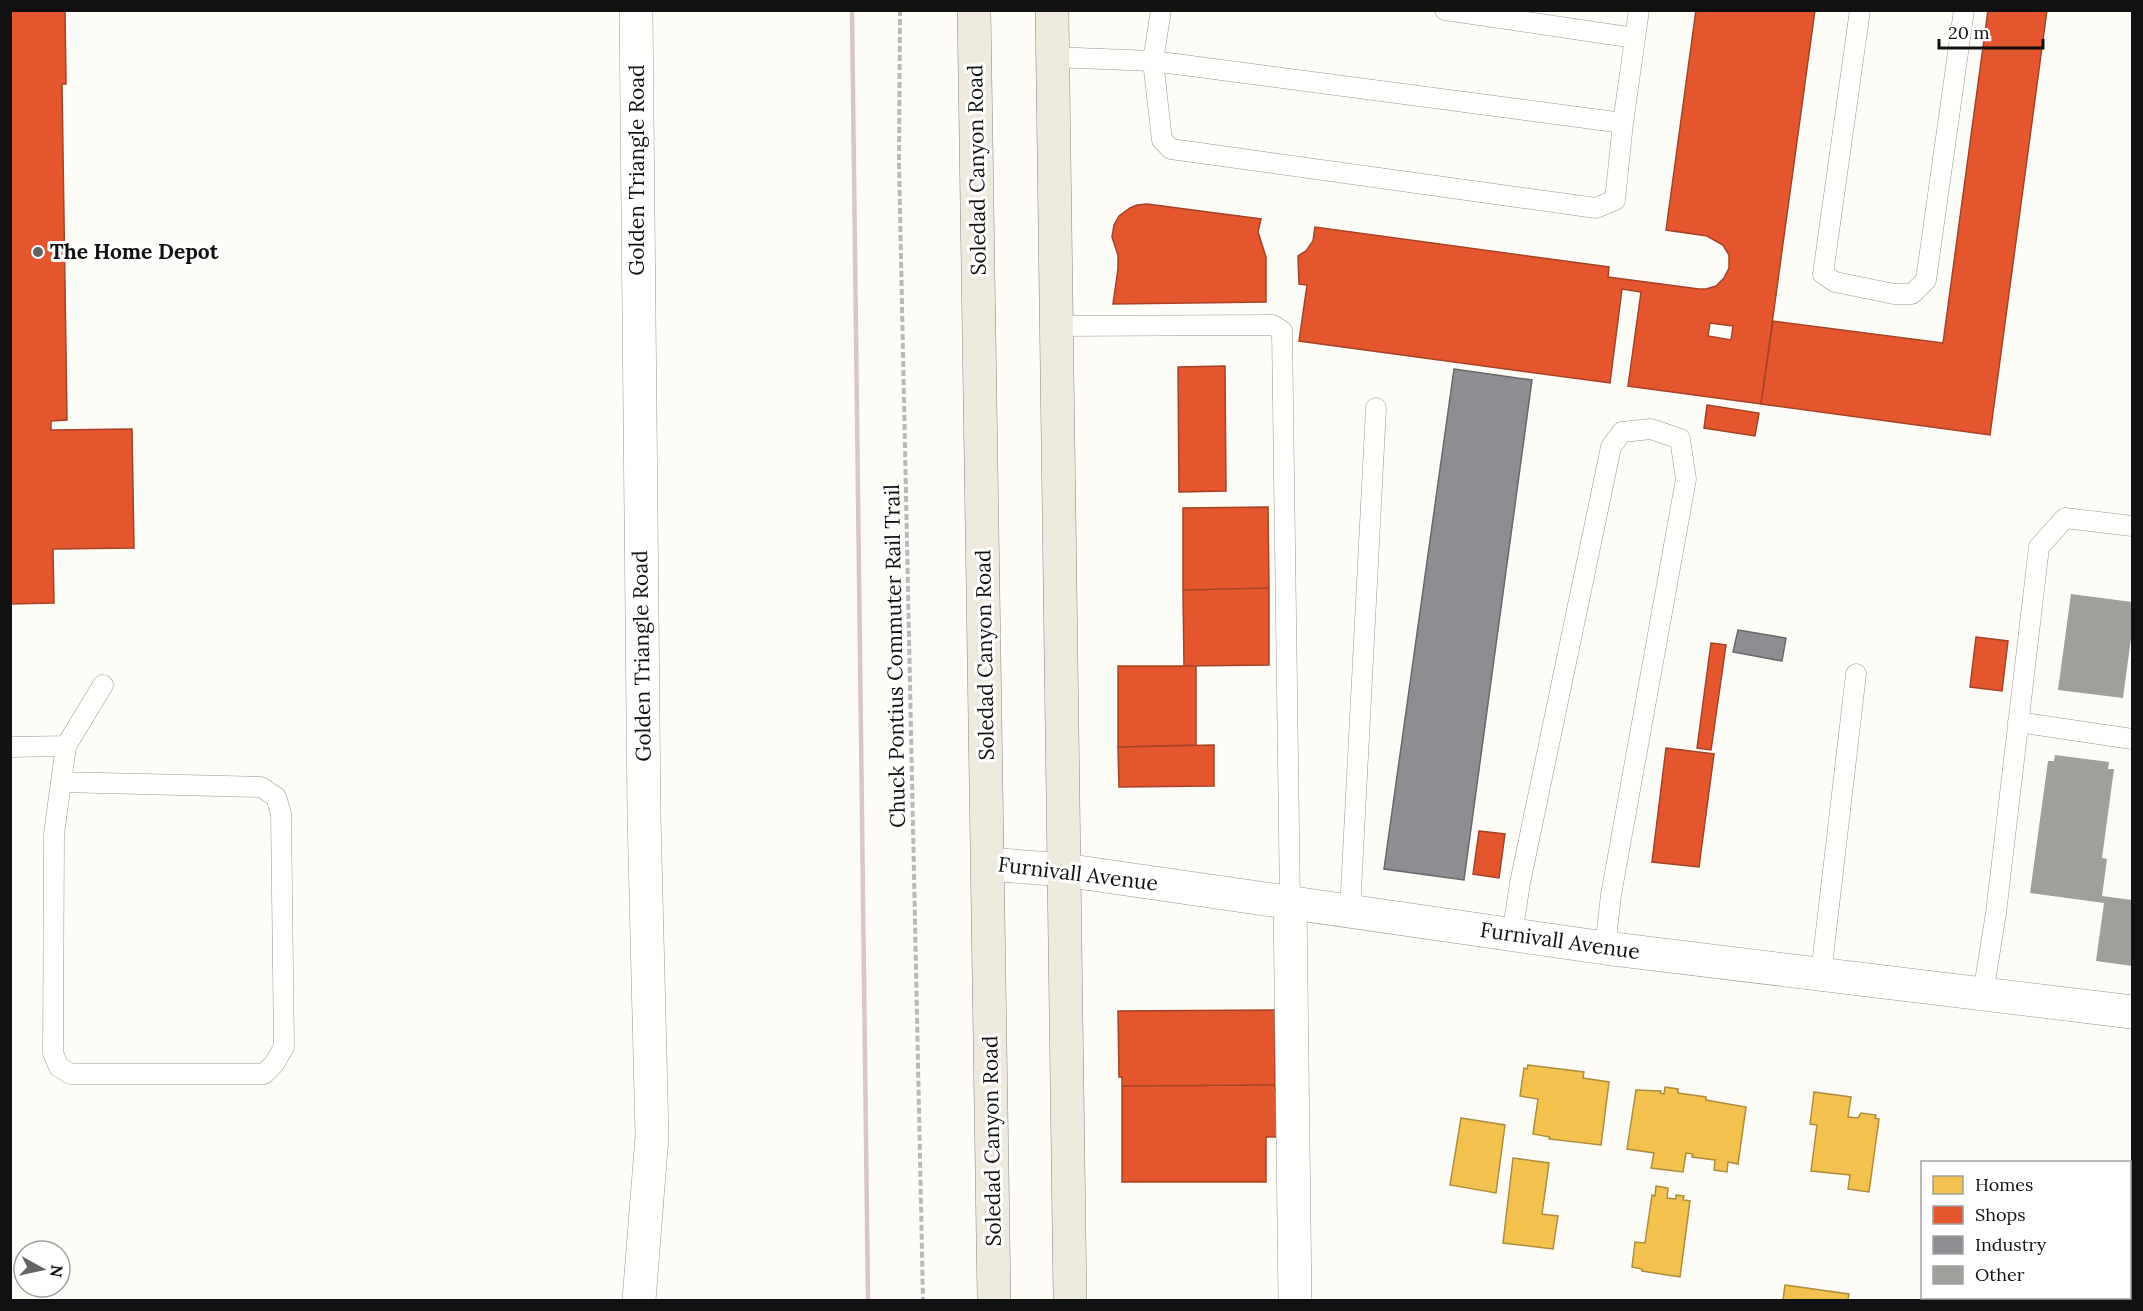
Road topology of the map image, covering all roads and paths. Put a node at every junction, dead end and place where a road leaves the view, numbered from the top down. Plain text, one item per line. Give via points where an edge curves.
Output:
1 (636, 10) edge
2 (900, 10) edge
3 (974, 10) edge
4 (1052, 10) edge
5 (1161, 10) edge
6 (1445, 10) edge
7 (1639, 10) edge
8 (1860, 10) edge
9 (1964, 10) edge
10 (1635, 38) junction
11 (1052, 57) junction
12 (1153, 60) junction
13 (1623, 123) junction
14 (1055, 326) junction
15 (1376, 408) dead end
16 (2133, 526) edge
17 (1856, 674) dead end
18 (103, 685) dead end
19 (2018, 722) junction
20 (2133, 739) edge
21 (66, 746) junction
22 (10, 747) edge
23 (61, 782) junction
24 (988, 864) junction
25 (1064, 870) junction
26 (1290, 902) junction
27 (1350, 911) junction
28 (1512, 934) junction
29 (1605, 948) junction
30 (1821, 974) junction
31 (1983, 994) junction
32 (2133, 1012) edge
33 (639, 1300) edge
34 (923, 1300) edge
35 (994, 1300) edge
36 (1070, 1300) edge
37 (1295, 1300) edge

1 - 33 street, Golden Triangle Road via 643,759 652,1136
2 - 34 path, Chuck Pontius Commuter Rail Trail
3 - 24 main road, Soledad Canyon Road
4 - 11 main road
5 - 12 lane
6 - 10 lane
7 - 10 lane
8 - 9 lane via 1823,274 1835,282 1912,294 1926,280
10 - 13 lane
11 - 12 lane
11 - 14 main road
12 - 13 lane
12 - 13 lane via 1162,140 1171,149 1596,208 1615,200
14 - 25 main road
14 - 26 lane via 1273,325 1282,331
15 - 27 lane
16 - 19 lane via 2065,518 2039,547
17 - 30 lane
18 - 21 lane
19 - 20 lane
19 - 31 lane
21 - 22 lane
21 - 23 lane
23 - 23 lane via 54,834 54,1053 59,1067 71,1074 264,1074 284,1047 281,813 276,796 261,787
24 - 25 street, Furnivall Avenue
24 - 35 main road, Soledad Canyon Road
25 - 26 street, Furnivall Avenue
25 - 36 main road
26 - 27 street, Furnivall Avenue
26 - 37 street
27 - 28 street, Furnivall Avenue
28 - 29 street, Furnivall Avenue
28 - 29 lane via 1611,447 1623,432 1651,429 1680,439 1686,479 1613,884
29 - 30 street, Furnivall Avenue
30 - 31 street, Furnivall Avenue
31 - 32 street, Furnivall Avenue

